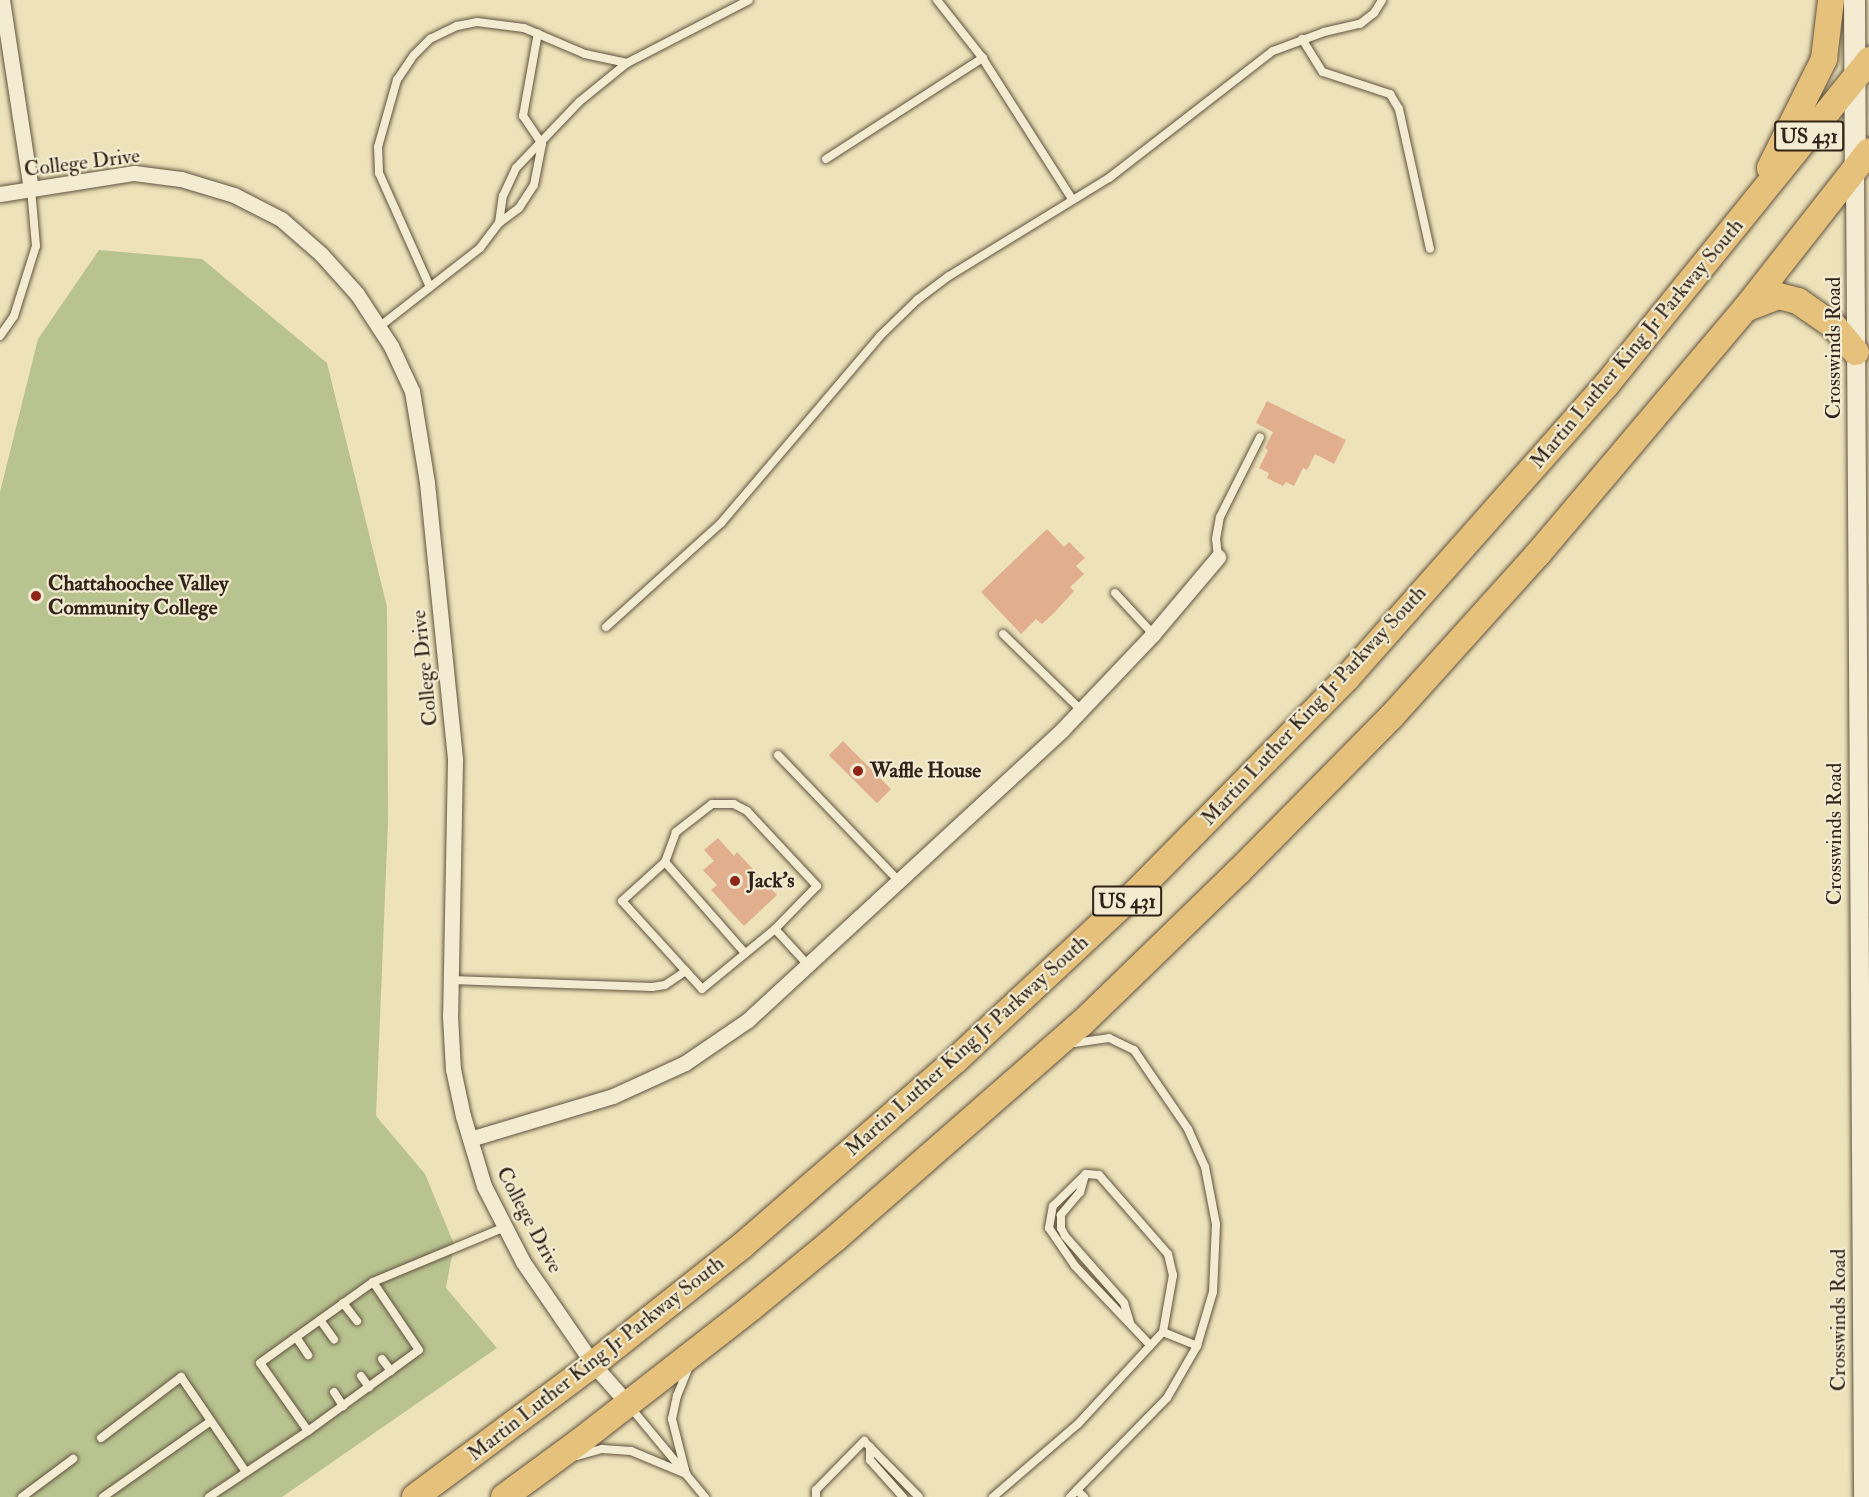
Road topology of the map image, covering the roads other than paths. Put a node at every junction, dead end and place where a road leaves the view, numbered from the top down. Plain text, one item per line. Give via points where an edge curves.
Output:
1 (2, 0) edge
2 (749, 0) edge
3 (937, 0) edge
4 (1382, 0) edge
5 (1831, 0) edge
6 (1854, 0) edge
7 (538, 33) junction
8 (1302, 39) junction
9 (983, 58) junction
10 (1869, 60) edge
11 (627, 63) junction
12 (1854, 81) junction
13 (542, 144) junction
14 (826, 159) dead end
15 (1862, 161) edge
16 (31, 189) junction
17 (0, 194) edge
18 (1072, 199) junction
19 (1748, 211) junction
20 (499, 223) junction
21 (1430, 249) dead end
22 (430, 287) junction
23 (1746, 308) junction
24 (379, 327) junction
25 (0, 336) edge
26 (1856, 352) junction
27 (1260, 437) dead end
28 (1218, 557) joint
29 (1115, 593) dead end
30 (606, 627) dead end
31 (1003, 633) dead end
32 (1153, 634) junction
33 (1081, 710) junction
34 (778, 755) dead end
35 (665, 862) junction
36 (900, 882) junction
37 (776, 928) junction
38 (745, 953) junction
39 (808, 964) junction
40 (686, 971) junction
41 (451, 980) junction
42 (1053, 1049) junction
43 (470, 1139) junction
44 (1086, 1174) junction
45 (505, 1227) junction
46 (373, 1282) junction
47 (344, 1303) junction
48 (320, 1320) junction
49 (357, 1322) dead end
50 (1130, 1324) junction
51 (1163, 1332) junction
52 (296, 1337) junction
53 (334, 1339) dead end
54 (1150, 1345) junction
55 (1197, 1346) junction
56 (695, 1351) junction
57 (308, 1355) dead end
58 (382, 1359) dead end
59 (593, 1364) junction
60 (391, 1371) junction
61 (361, 1376) dead end
62 (369, 1387) junction
63 (334, 1392) dead end
64 (628, 1404) junction
65 (343, 1406) junction
66 (211, 1421) junction
67 (308, 1431) junction
68 (101, 1438) dead end
69 (870, 1448) junction
70 (73, 1459) dead end
71 (551, 1463) junction
72 (246, 1472) junction
73 (686, 1474) junction
74 (1077, 1490) junction
75 (22, 1497) edge
76 (103, 1497) edge
77 (209, 1497) edge
78 (415, 1497) edge
79 (504, 1497) edge
80 (705, 1497) edge
81 (816, 1497) edge
82 (903, 1497) edge
83 (920, 1497) edge
84 (993, 1497) edge
85 (1070, 1497) edge
86 (1084, 1497) edge
87 (1863, 1497) edge

1 - 16 street
2 - 11 lane
3 - 9 lane
4 - 8 lane via 1360,24
5 - 19 highway via 1824,59
6 - 12 main road
7 - 11 lane via 585,54
7 - 13 lane via 523,116
7 - 22 lane via 502,23 457,26 430,39 397,80 378,147 379,172
8 - 18 lane via 1273,51 1109,178
8 - 21 lane via 1323,72 1390,94 1399,109
9 - 14 lane
9 - 18 lane
10 - 12 highway, US 431
11 - 13 lane via 579,102
12 - 15 main road
12 - 19 highway, US 431
13 - 20 lane via 516,168 503,196
13 - 20 lane via 534,184 519,208
15 - 23 highway, US 431
15 - 26 street, Crosswinds Road
16 - 17 street, College Drive
16 - 24 street, College Drive via 134,173 181,179 234,195 281,219 321,254 357,294
16 - 25 lane via 36,246 14,316
18 - 30 lane via 917,300 880,336 721,523
19 - 59 highway, Martin Luther King Jr Parkway South / US 431 via 1607,384 1347,678 1132,896 956,1060 770,1222
20 - 22 lane via 480,248
22 - 24 lane
23 - 26 highway via 1779,296 1798,301 1834,326
23 - 42 highway, US 431 via 1538,554 1392,716 1239,872
24 - 41 street, College Drive via 412,391 427,483 455,762
26 - 87 street, Crosswinds Road
27 - 28 lane via 1220,518
28 - 32 street
29 - 32 lane
31 - 33 lane
32 - 33 street
33 - 36 street
34 - 36 lane
35 - 37 lane via 676,832 707,806 726,802 741,807 817,886
35 - 38 lane
35 - 40 lane via 622,902
36 - 39 street
37 - 38 lane
37 - 39 lane
38 - 40 lane via 702,989
39 - 43 street via 747,1020 685,1063 613,1096
40 - 41 lane via 665,985 652,987
41 - 43 street, College Drive via 453,1069
42 - 55 lane via 1085,1039 1109,1038 1134,1050 1188,1129 1205,1167 1216,1224 1213,1292
42 - 56 highway, US 431 via 835,1239
43 - 45 street, College Drive via 484,1185
44 - 50 lane via 1080,1192 1061,1215 1061,1228 1124,1303
44 - 50 lane via 1053,1206 1049,1228 1075,1266
44 - 51 lane via 1099,1174 1168,1254 1173,1275
45 - 46 lane
45 - 59 street, College Drive via 522,1262
46 - 47 lane
46 - 60 lane via 420,1350
47 - 48 lane
47 - 49 lane
48 - 52 lane
48 - 53 lane
50 - 54 lane
51 - 54 lane
51 - 55 lane
52 - 57 lane
52 - 67 lane via 260,1363
54 - 84 lane via 1078,1424
55 - 74 lane via 1167,1398
56 - 64 highway, US 431
56 - 73 lane via 672,1419
58 - 60 lane
59 - 64 street, College Drive
59 - 78 highway, Martin Luther King Jr Parkway South / US 431
60 - 62 lane
61 - 62 lane
62 - 65 lane
63 - 65 lane
64 - 71 highway, US 431
64 - 73 lane
65 - 67 lane
66 - 68 lane via 181,1377
66 - 72 lane
66 - 76 lane
67 - 72 lane
69 - 81 lane via 864,1441 816,1490
69 - 82 lane via 870,1460
69 - 83 lane
70 - 75 lane
71 - 73 lane via 602,1449 631,1451
71 - 79 highway, US 431
72 - 77 lane
73 - 80 lane
74 - 85 lane
74 - 86 lane

